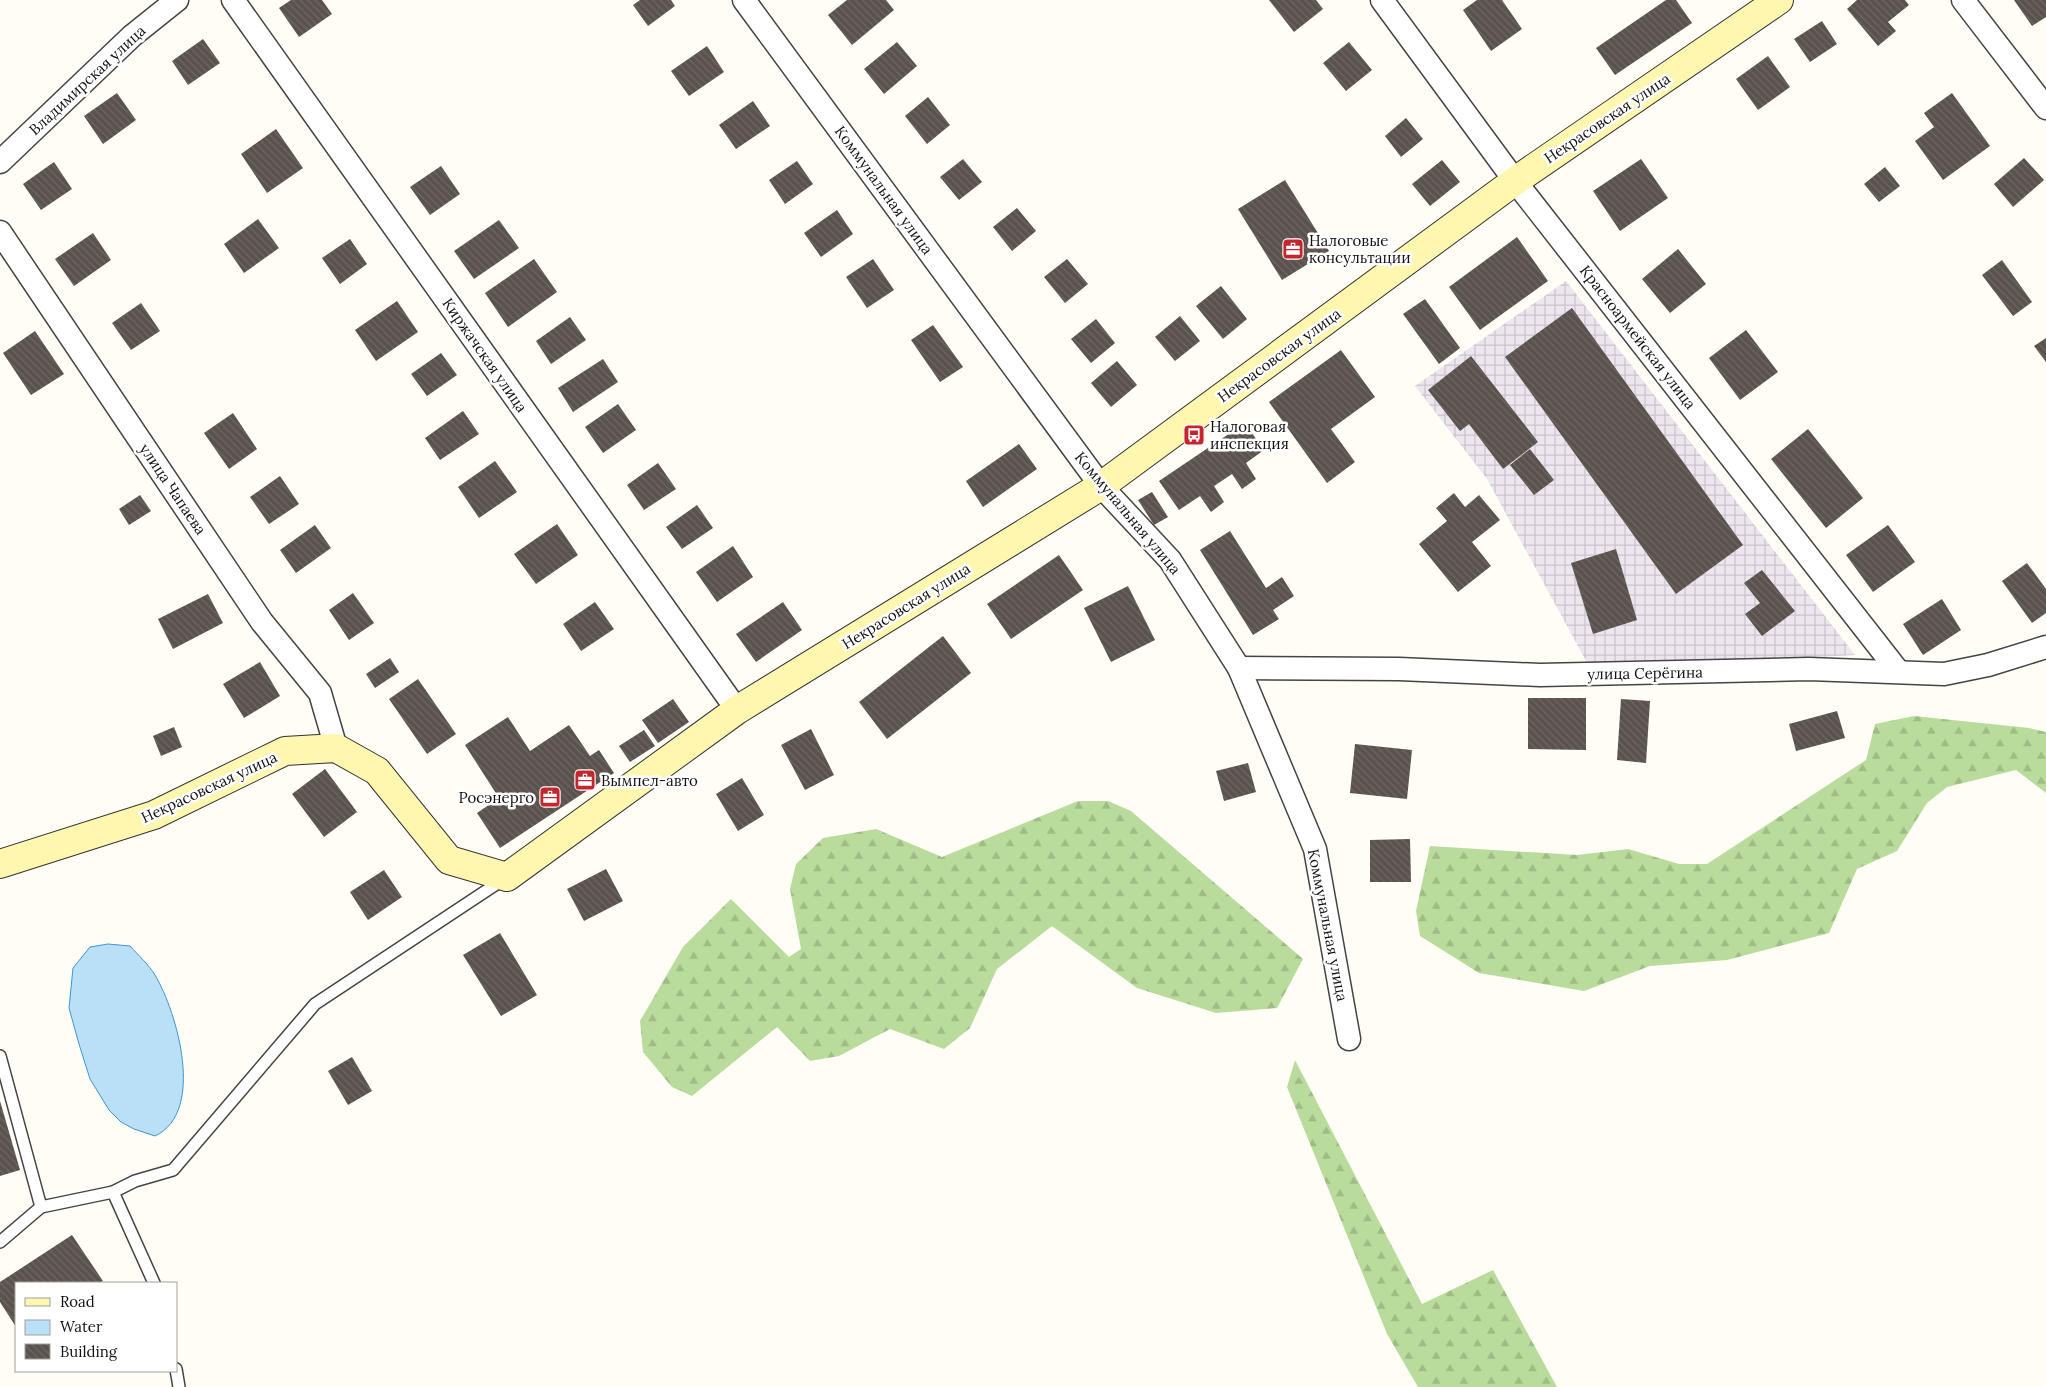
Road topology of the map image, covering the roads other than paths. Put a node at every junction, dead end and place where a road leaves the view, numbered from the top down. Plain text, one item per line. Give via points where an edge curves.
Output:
1 (177, 0) edge
2 (232, 0) edge
3 (744, 0) edge
4 (1382, 0) edge
5 (1779, 0) edge
6 (1963, 0) edge
7 (2046, 108) edge
8 (0, 162) edge
9 (1515, 181) junction
10 (0, 232) edge
11 (1101, 486) junction
12 (2046, 647) edge
13 (1240, 668) junction
14 (1898, 671) junction
15 (738, 710) junction
16 (336, 748) junction
17 (0, 864) edge
18 (507, 877) junction
19 (1348, 1039) dead end
20 (0, 1056) edge
21 (113, 1192) junction
22 (41, 1207) junction
23 (0, 1242) edge
24 (154, 1282) edge
25 (176, 1372) edge
26 (179, 1387) edge

1 - 8 street, Владимирская улица via 132,36
2 - 15 street, Киржачская улица
3 - 11 street, Коммунальная улица
4 - 9 street, Красноармейская улица
5 - 9 street, Некрасовская улица
6 - 7 street
9 - 11 street, Некрасовская улица
9 - 14 street, Красноармейская улица
10 - 16 street, улица Чапаева via 262,622 320,693
11 - 13 street, Коммунальная улица via 1170,560
11 - 15 street, Некрасовская улица
12 - 14 street, улица Серёгина via 1988,665 1944,674
13 - 14 street, улица Серёгина via 1399,669 1540,675 1809,669
13 - 19 street, Коммунальная улица via 1315,849
15 - 18 street, Некрасовская улица
16 - 17 street, Некрасовская улица via 285,751 154,815
16 - 18 street via 377,772 449,860
18 - 21 lane via 315,1004 173,1170 135,1181
20 - 22 lane
21 - 22 lane
21 - 24 lane
22 - 23 lane
25 - 26 lane

